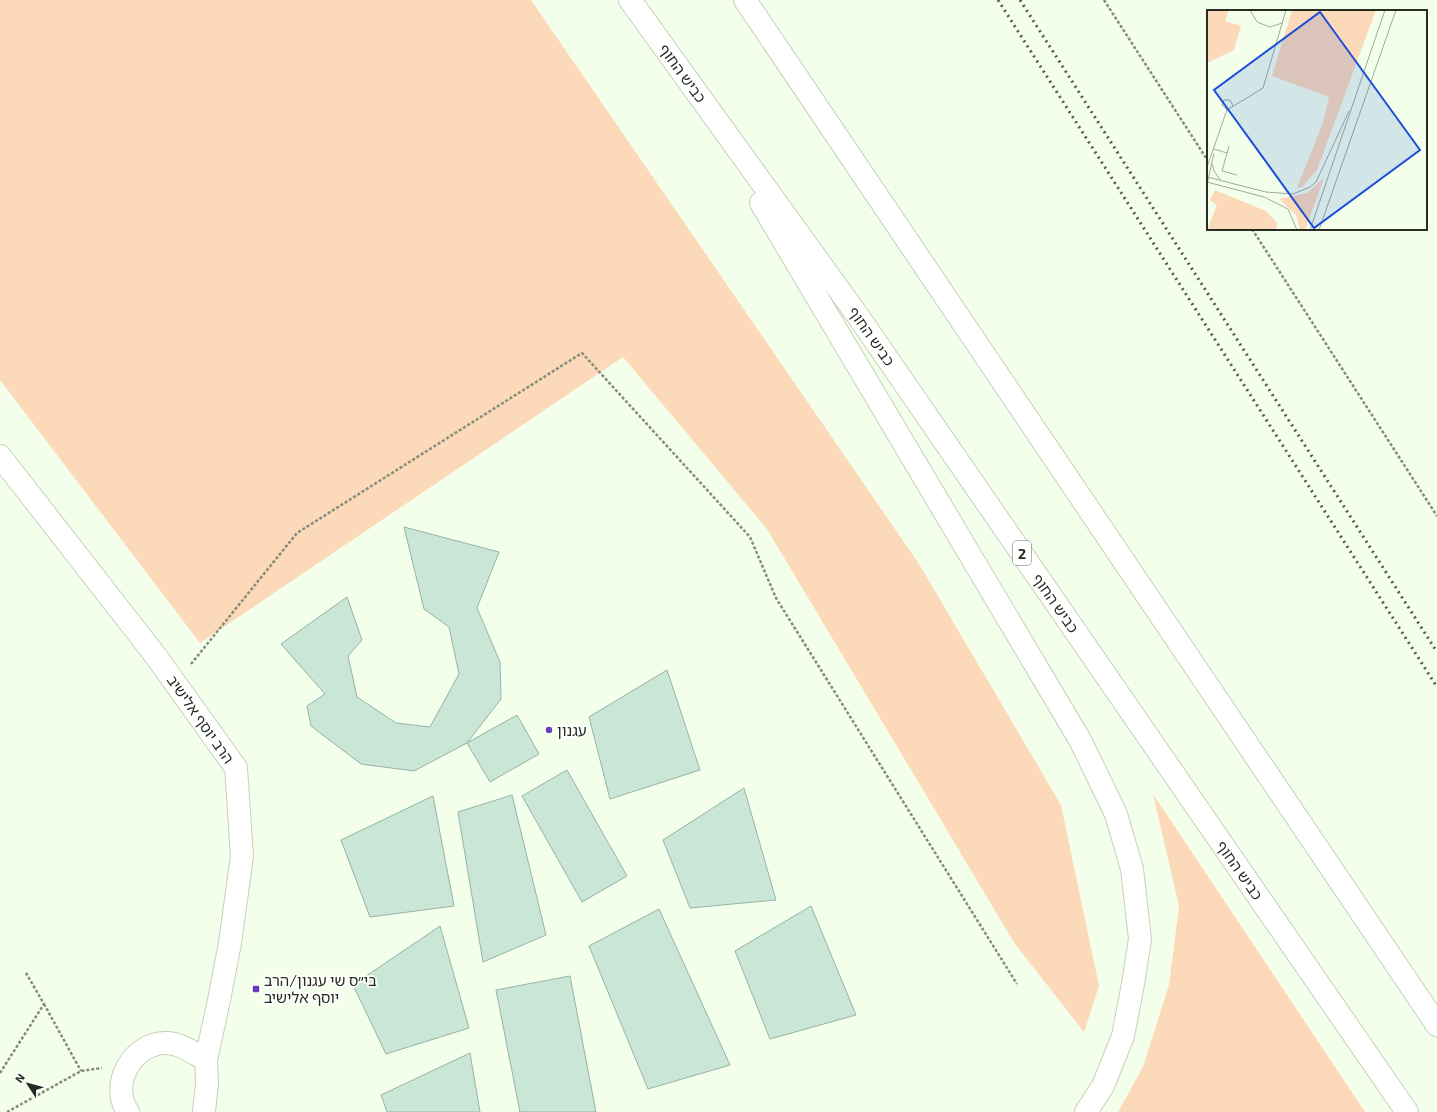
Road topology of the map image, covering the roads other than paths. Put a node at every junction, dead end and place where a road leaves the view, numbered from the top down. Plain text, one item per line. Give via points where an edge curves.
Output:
1 (630, 0) edge
2 (745, 0) edge
3 (689, 81) junction
4 (0, 456) edge
5 (1437, 1024) edge
6 (206, 1060) junction
7 (128, 1112) edge
8 (204, 1112) edge
9 (1086, 1112) edge
10 (1406, 1112) edge

1 - 3 main road, כביש החוף / 2
2 - 5 main road
3 - 9 main road via 1080,740 1116,814 1132,869 1140,939 1123,1036 1103,1086
3 - 10 main road, כביש החוף / 2 via 858,316
4 - 6 main road, הרב יוסף אלישיב via 155,655 236,768 242,856 222,986
6 - 7 main road via 180,1045 166,1043 151,1046 138,1053 128,1064 123,1078 121,1093
6 - 8 main road, הרב יוסף אלישיב

